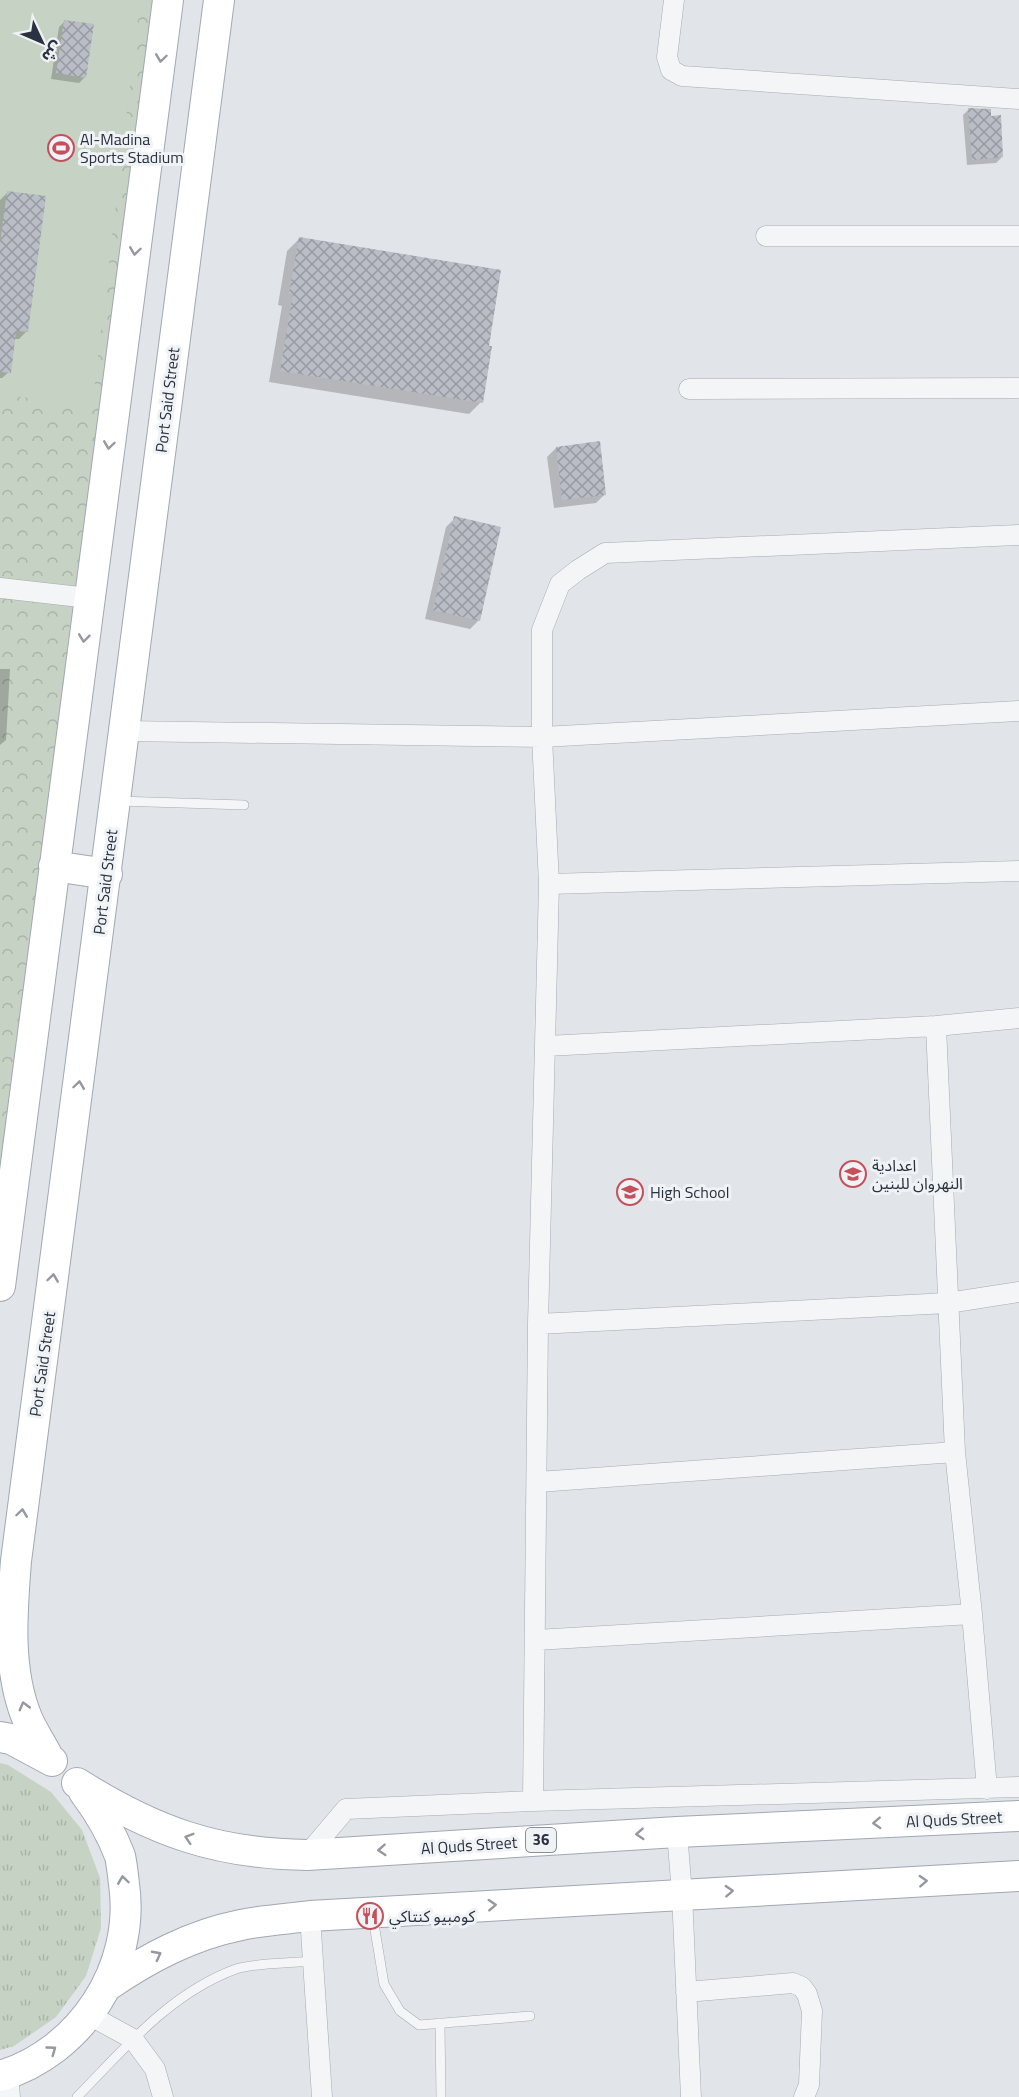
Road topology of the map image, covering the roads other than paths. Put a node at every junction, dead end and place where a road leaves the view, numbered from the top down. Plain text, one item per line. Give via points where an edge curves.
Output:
1 (168, 0) edge
2 (219, 0) edge
3 (674, 0) edge
4 (1019, 99) edge
5 (766, 236) dead end
6 (1019, 236) edge
7 (1019, 388) edge
8 (689, 389) dead end
9 (1019, 535) edge
10 (0, 588) edge
11 (89, 598) junction
12 (1019, 711) edge
13 (124, 731) junction
14 (542, 737) junction
15 (116, 801) junction
16 (244, 805) dead end
17 (54, 866) junction
18 (1019, 871) edge
19 (107, 874) junction
20 (549, 884) junction
21 (1019, 1018) edge
22 (936, 1026) junction
23 (546, 1046) junction
24 (0, 1286) edge
25 (1019, 1292) edge
26 (948, 1303) junction
27 (538, 1324) junction
28 (955, 1452) junction
29 (538, 1482) junction
30 (972, 1614) junction
31 (536, 1641) junction
32 (0, 1737) edge
33 (50, 1759) junction
34 (78, 1783) junction
35 (1019, 1787) edge
36 (987, 1789) junction
37 (533, 1801) junction
38 (1019, 1816) edge
39 (677, 1832) junction
40 (307, 1855) junction
41 (1019, 1876) edge
42 (682, 1894) junction
43 (372, 1912) junction
44 (310, 1916) junction
45 (313, 1961) junction
46 (107, 1986) junction
47 (686, 1992) junction
48 (89, 2015) junction
49 (530, 2016) dead end
50 (440, 2023) junction
51 (133, 2039) junction
52 (6, 2082) edge
53 (77, 2097) edge
54 (163, 2097) edge
55 (322, 2097) edge
56 (441, 2097) edge
57 (691, 2097) edge
58 (804, 2097) edge

1 -> 11 main road
2 - 13 main road, Port Said Street
3 - 4 street via 667,57 671,70 682,76
5 - 6 street
7 - 8 street
9 - 14 street via 605,553 560,584 542,630
10 - 11 street
11 -> 17 main road
12 - 14 street
13 - 14 street
13 - 15 main road, Port Said Street
14 - 20 street
15 - 16 lane
15 - 19 main road, Port Said Street
17 - 19 main road
17 - 24 main road
18 - 20 street
33 -> 19 main road, Port Said Street via 27,1717 15,1672 13,1598
20 - 23 street
21 - 22 street
22 - 23 street
22 - 26 street
23 - 27 street
25 - 26 street
26 - 27 street
26 - 28 street
27 - 29 street
28 - 29 street
28 - 30 street
29 - 31 street
30 - 31 street
30 - 36 street
31 - 37 street
32 - 33 main road
33 - 34 main road
40 -> 34 main road, Al Quds Street / 36 via 246,1852 186,1838 130,1815
46 -> 34 main road via 122,1945 127,1902 120,1858 104,1818
35 - 36 street
36 - 37 street
37 - 40 street via 346,1809
38 -> 39 main road, Al Quds Street / 36
39 -> 40 main road, Al Quds Street / 36
39 - 42 street
42 -> 41 main road
43 -> 42 main road
42 - 47 street
43 - 44 main road
43 - 50 lane via 384,1984 400,2011 419,2025
44 - 45 street
46 -> 44 main road via 149,1959 194,1938 243,1924
45 - 51 lane via 238,1968 199,1986
45 - 55 street
46 - 48 main road
47 - 57 street
47 - 58 street via 793,1983 802,1987 812,2011 809,2085
48 - 51 street
52 -> 48 main road via 66,2040
49 - 50 lane
50 - 56 lane
51 - 53 lane
51 - 54 street via 155,2069

